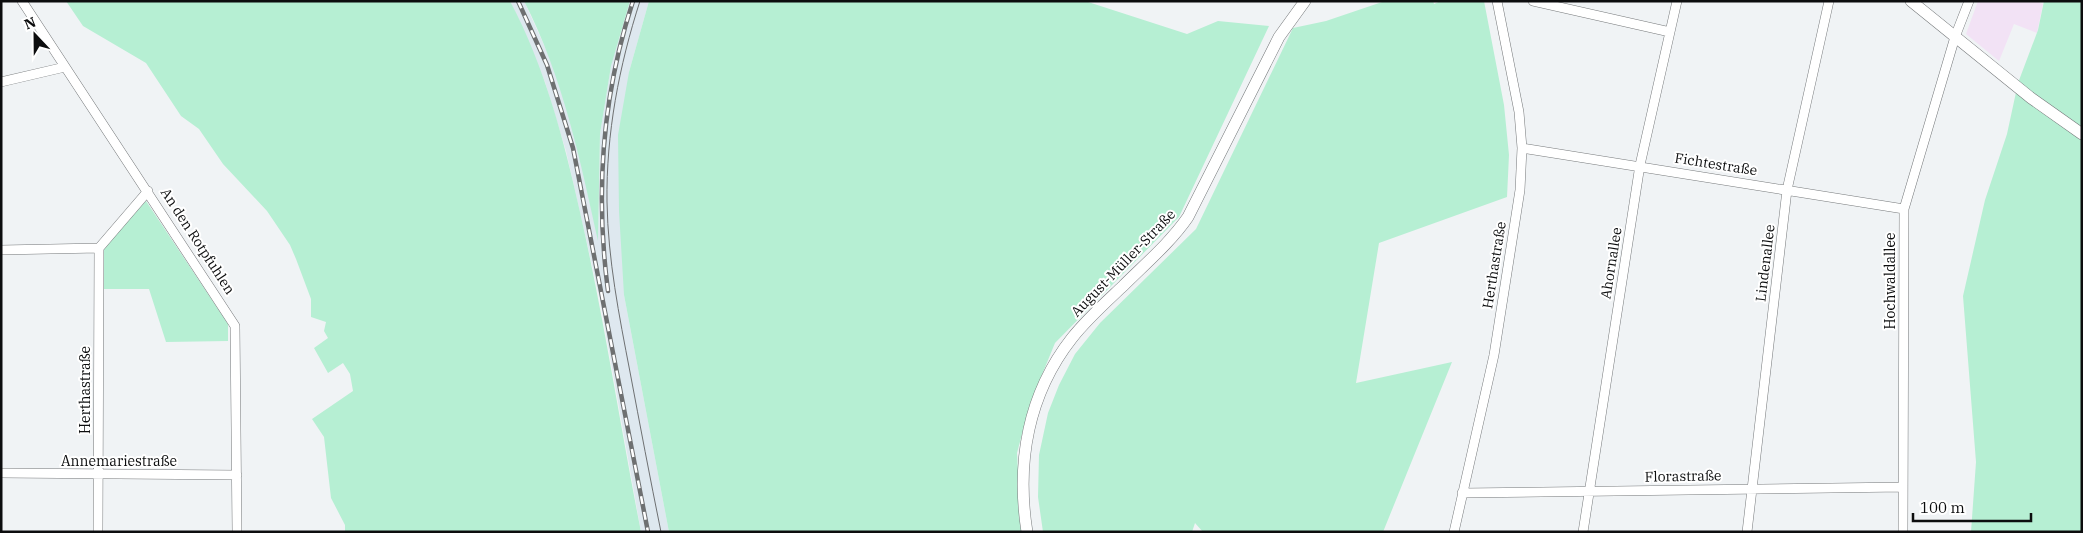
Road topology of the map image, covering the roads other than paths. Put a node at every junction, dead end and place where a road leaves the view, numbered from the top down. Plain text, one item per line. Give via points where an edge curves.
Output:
1 (22, 1) edge
2 (1305, 1) edge
3 (1497, 1) edge
4 (1533, 1) edge
5 (1677, 1) edge
6 (1829, 1) edge
7 (1911, 1) edge
8 (1969, 1) edge
9 (1670, 32) junction
10 (1955, 37) junction
11 (65, 67) junction
12 (1, 82) edge
13 (2082, 134) edge
14 (1522, 148) junction
15 (1640, 166) junction
16 (1787, 190) junction
17 (148, 191) junction
18 (1904, 209) junction
19 (99, 248) junction
20 (1, 250) edge
21 (1, 473) edge
22 (237, 475) junction
23 (98, 476) junction
24 (1903, 487) junction
25 (1753, 489) junction
26 (1590, 490) junction
27 (1462, 493) junction
28 (98, 532) edge
29 (237, 532) edge
30 (1027, 532) edge
31 (1454, 532) edge
32 (1583, 532) edge
33 (1747, 532) edge
34 (1903, 532) edge

1 - 11 street, An den Rotpfuhlen
2 - 30 main road, August-Müller-Straße via 1279,37 1188,218 1079,330 1048,376 1032,415 1023,456
3 - 14 street, Herthastraße via 1519,112
4 - 9 street
5 - 9 street, Ahornallee
6 - 16 street, Lindenallee
7 - 10 main road
8 - 10 street, Hochwaldallee
9 - 15 street, Ahornallee
10 - 13 main road via 2038,104
10 - 18 street, Hochwaldallee
11 - 12 street
11 - 17 street, An den Rotpfuhlen
14 - 15 street, Fichtestraße
14 - 27 street, Herthastraße via 1520,190 1494,355
15 - 16 street, Fichtestraße
15 - 26 street, Ahornallee
16 - 18 street, Fichtestraße
16 - 25 street, Lindenallee
17 - 19 street
17 - 22 street, An den Rotpfuhlen via 235,326
18 - 24 street, Hochwaldallee
19 - 20 street
19 - 23 street, Herthastraße
21 - 23 street, Annemariestraße
22 - 23 street, Annemariestraße
22 - 29 street, An den Rotpfuhlen
23 - 28 street, Herthastraße
24 - 25 street, Florastraße
24 - 34 street, Hochwaldallee
25 - 26 street, Florastraße
25 - 33 street, Lindenallee
26 - 27 street, Florastraße
26 - 32 street, Ahornallee
27 - 31 street, Herthastraße

